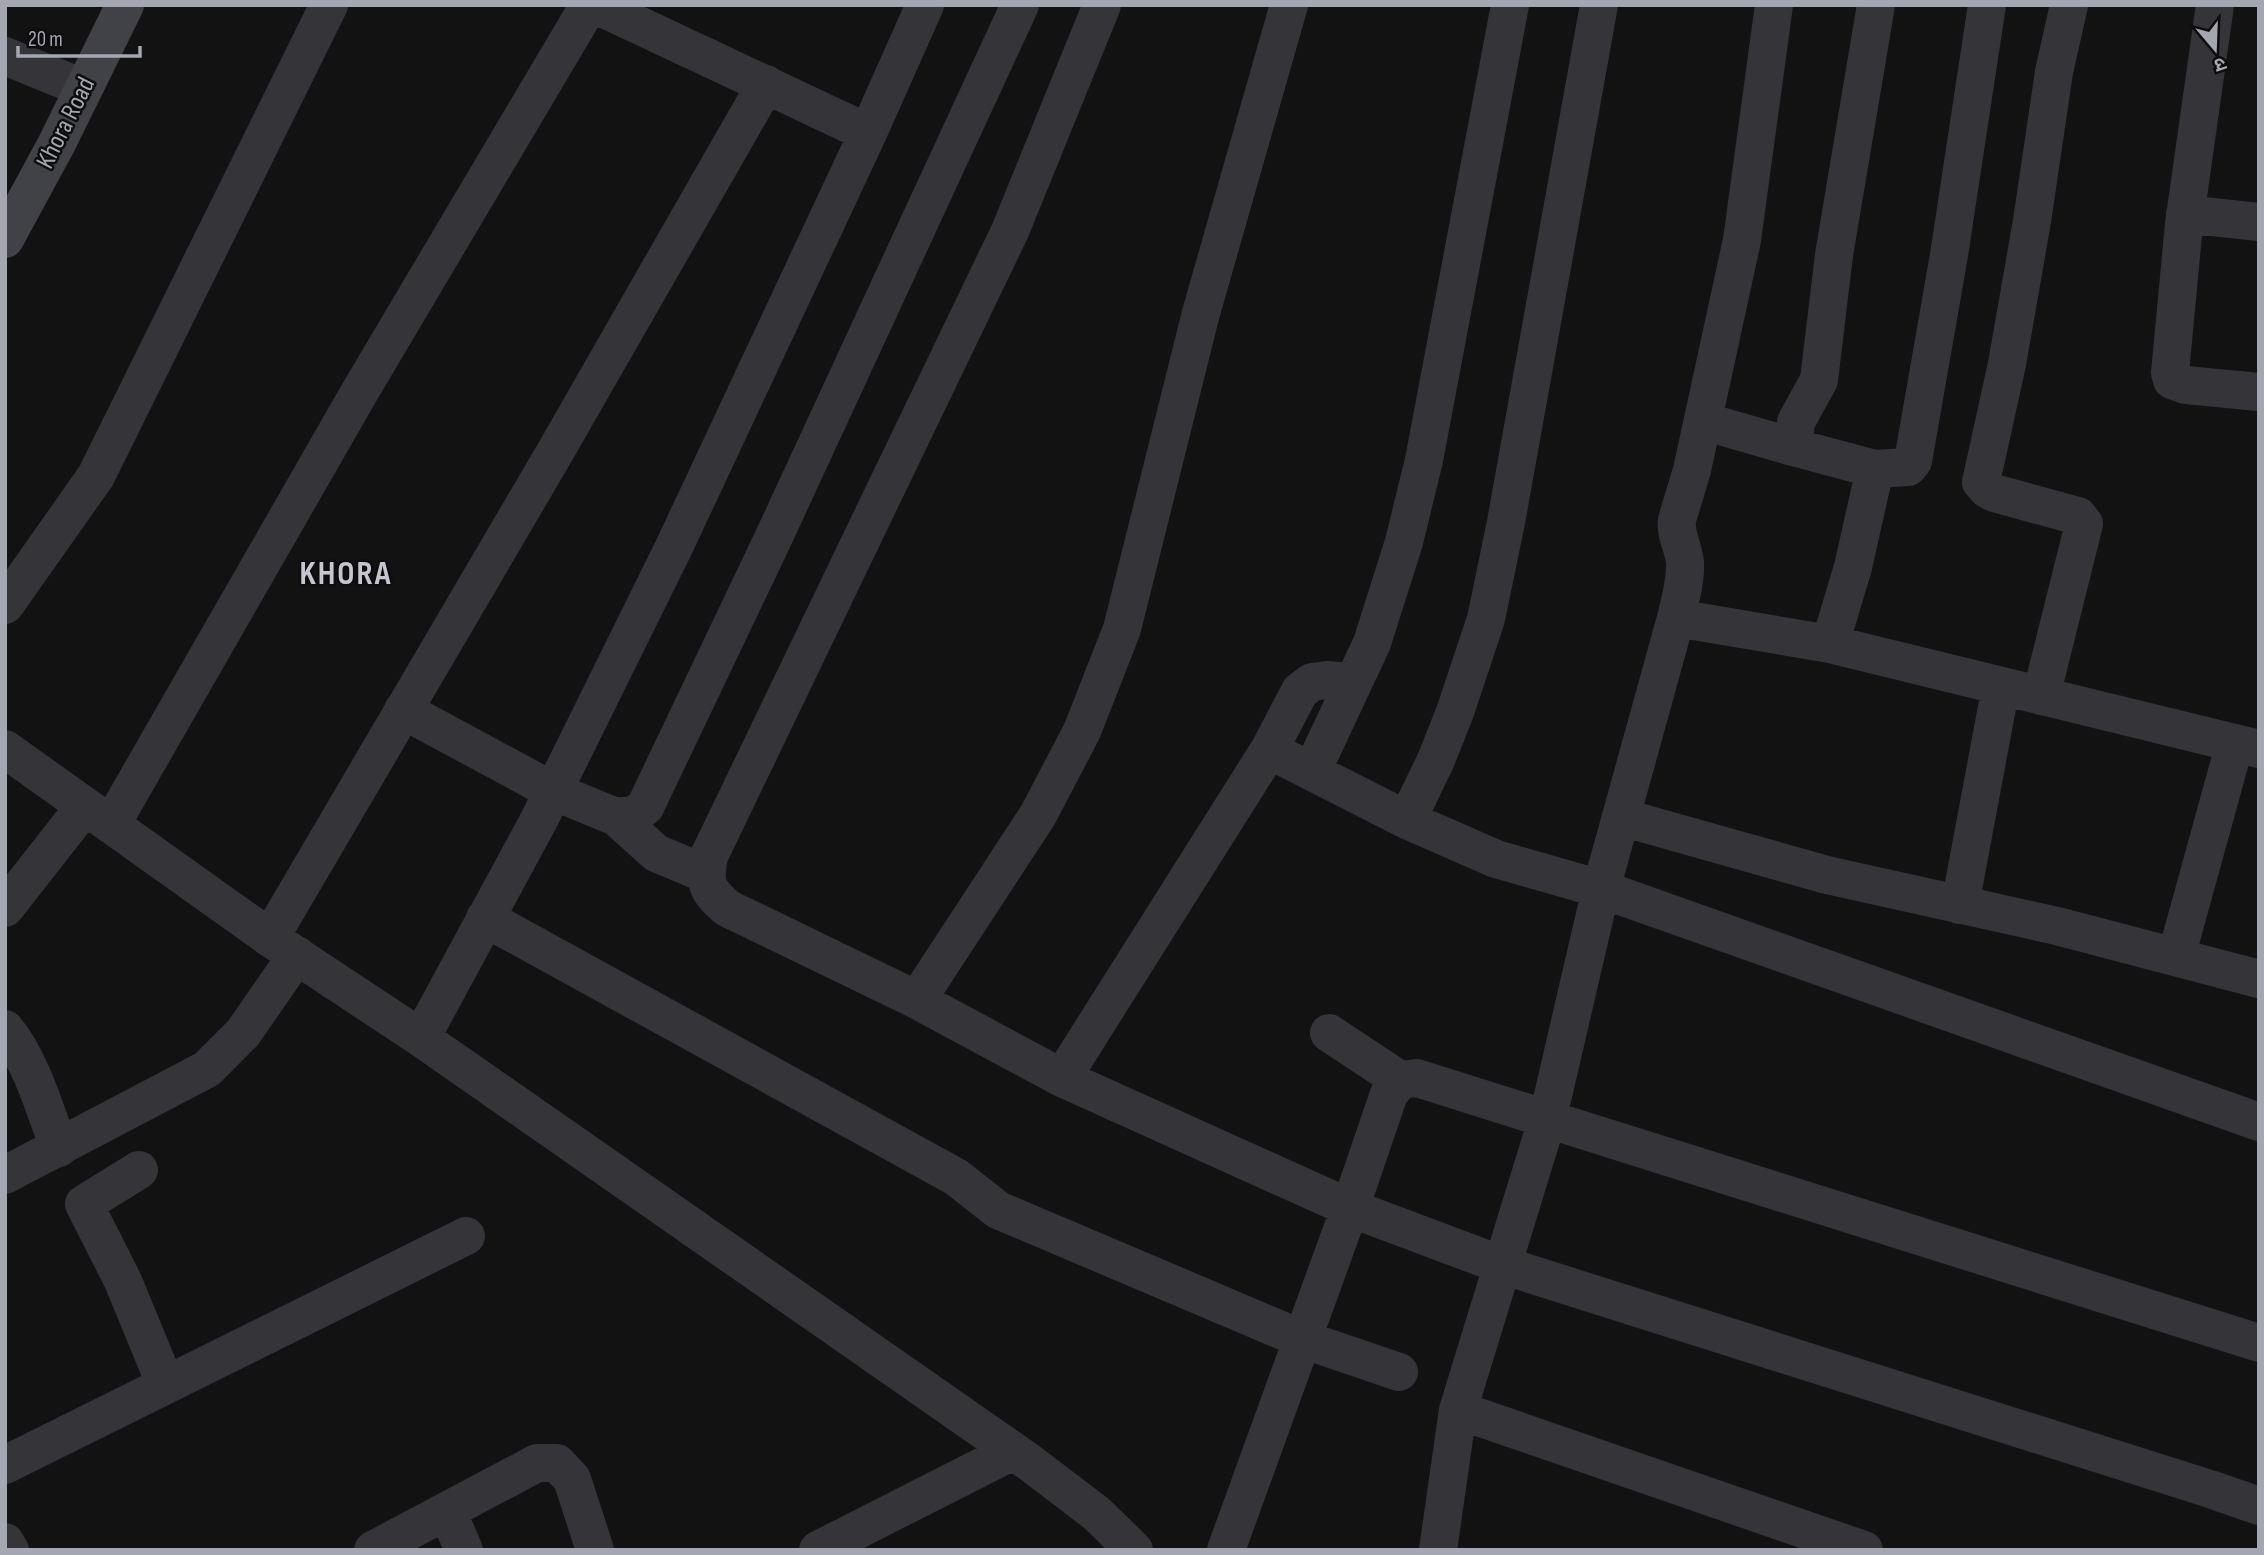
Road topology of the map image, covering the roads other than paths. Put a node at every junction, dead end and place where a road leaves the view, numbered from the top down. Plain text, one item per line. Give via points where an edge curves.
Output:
1 (125, 5) edge
2 (329, 5) edge
3 (589, 5) edge
4 (596, 5) edge
5 (925, 5) edge
6 (1020, 5) edge
7 (1102, 5) edge
8 (1289, 5) edge
9 (1510, 5) edge
10 (1599, 5) edge
11 (1774, 5) edge
12 (1876, 5) edge
13 (1987, 5) edge
14 (2069, 5) edge
15 (2215, 5) edge
16 (5, 56) edge
17 (766, 84) junction
18 (83, 88) junction
19 (868, 133) junction
20 (2186, 214) junction
21 (2259, 222) edge
22 (5, 239) edge
23 (2259, 392) edge
24 (1703, 421) junction
25 (1793, 447) junction
26 (1875, 469) junction
27 (5, 605) edge
28 (1676, 618) junction
29 (1830, 644) junction
30 (1352, 682) junction
31 (2001, 686) junction
32 (2041, 696) junction
33 (403, 710) junction
34 (2247, 746) edge
35 (5, 750) edge
36 (1269, 750) junction
37 (1312, 771) junction
38 (553, 791) junction
39 (98, 816) junction
40 (617, 817) junction
41 (1621, 817) junction
42 (1407, 820) junction
43 (706, 874) junction
44 (1601, 890) junction
45 (1960, 905) junction
46 (5, 908) edge
47 (485, 918) junction
48 (284, 947) junction
49 (2176, 957) junction
50 (2259, 979) edge
51 (917, 1000) junction
52 (5, 1029) edge
53 (1329, 1033) dead end
54 (421, 1038) junction
55 (1062, 1078) junction
56 (1400, 1080) junction
57 (1548, 1117) junction
58 (2259, 1122) edge
59 (58, 1148) junction
60 (139, 1170) dead end
61 (5, 1175) edge
62 (1350, 1208) junction
63 (466, 1236) dead end
64 (1502, 1265) junction
65 (1302, 1339) junction
66 (2259, 1343) edge
67 (1399, 1372) dead end
68 (168, 1383) junction
69 (1458, 1410) junction
70 (1013, 1451) junction
71 (5, 1465) edge
72 (2257, 1499) edge
73 (447, 1511) junction
74 (5, 1542) edge
75 (10, 1550) edge
76 (373, 1550) edge
77 (464, 1550) edge
78 (595, 1550) edge
79 (818, 1550) edge
80 (1135, 1550) edge
81 (1226, 1550) edge
82 (1438, 1550) edge
83 (1864, 1550) edge

1 - 18 street, Khora Road
2 - 27 street via 96,476
3 - 39 street via 366,381
4 - 17 street
5 - 19 street
6 - 40 street via 645,807 634,815
7 - 43 street via 1010,231 709,856
8 - 51 street via 1201,313 1122,629 1082,731 1038,815
9 - 30 street via 1424,460 1372,643
10 - 42 street via 1486,619 1455,712
11 - 24 street via 1742,240
12 - 25 street via 1834,255 1819,380 1796,422
13 - 26 street via 1913,461 1908,467
14 - 32 street via 2007,363 1981,482 1994,493 2078,516 2084,524
15 - 20 street
16 - 18 street
17 - 19 street
17 - 33 street
18 - 22 street, Khora Road
19 - 38 street via 674,547
20 - 21 street
20 - 23 street via 2172,380
24 - 25 street
24 - 28 street via 1677,520 1685,572
25 - 26 street
26 - 29 street
28 - 29 street
28 - 41 street
29 - 31 street
30 - 36 street via 1312,682 1300,691
30 - 37 street
31 - 32 street
31 - 45 street
32 - 34 street
33 - 38 street
33 - 48 street
34 - 49 street
35 - 39 street
36 - 37 street
36 - 55 street
37 - 42 street
38 - 40 street
38 - 47 street
39 - 46 street
39 - 48 street
40 - 43 street via 656,853
41 - 44 street
41 - 45 street via 1827,875
42 - 44 street via 1496,859
43 - 51 street via 710,893 727,908
44 - 57 street
44 - 58 street
45 - 49 street
47 - 54 street
47 - 65 street via 956,1177 998,1210
48 - 54 street
48 - 59 street via 243,1033 208,1069
49 - 50 street
51 - 55 street
52 - 59 street via 32,1077
53 - 56 street
54 - 70 street
55 - 62 street
56 - 57 street via 1417,1077
56 - 62 street via 1389,1094
57 - 64 street
57 - 66 street
59 - 61 street
60 - 68 street via 84,1204
62 - 64 street
62 - 65 street
63 - 68 street
64 - 69 street
64 - 72 street via 2196,1485
65 - 67 street
65 - 81 street
68 - 71 street
69 - 82 street
69 - 83 street
70 - 79 street
70 - 80 street via 1096,1513
73 - 76 street
73 - 77 street
73 - 78 street via 537,1463 557,1463 572,1479
74 - 75 street

